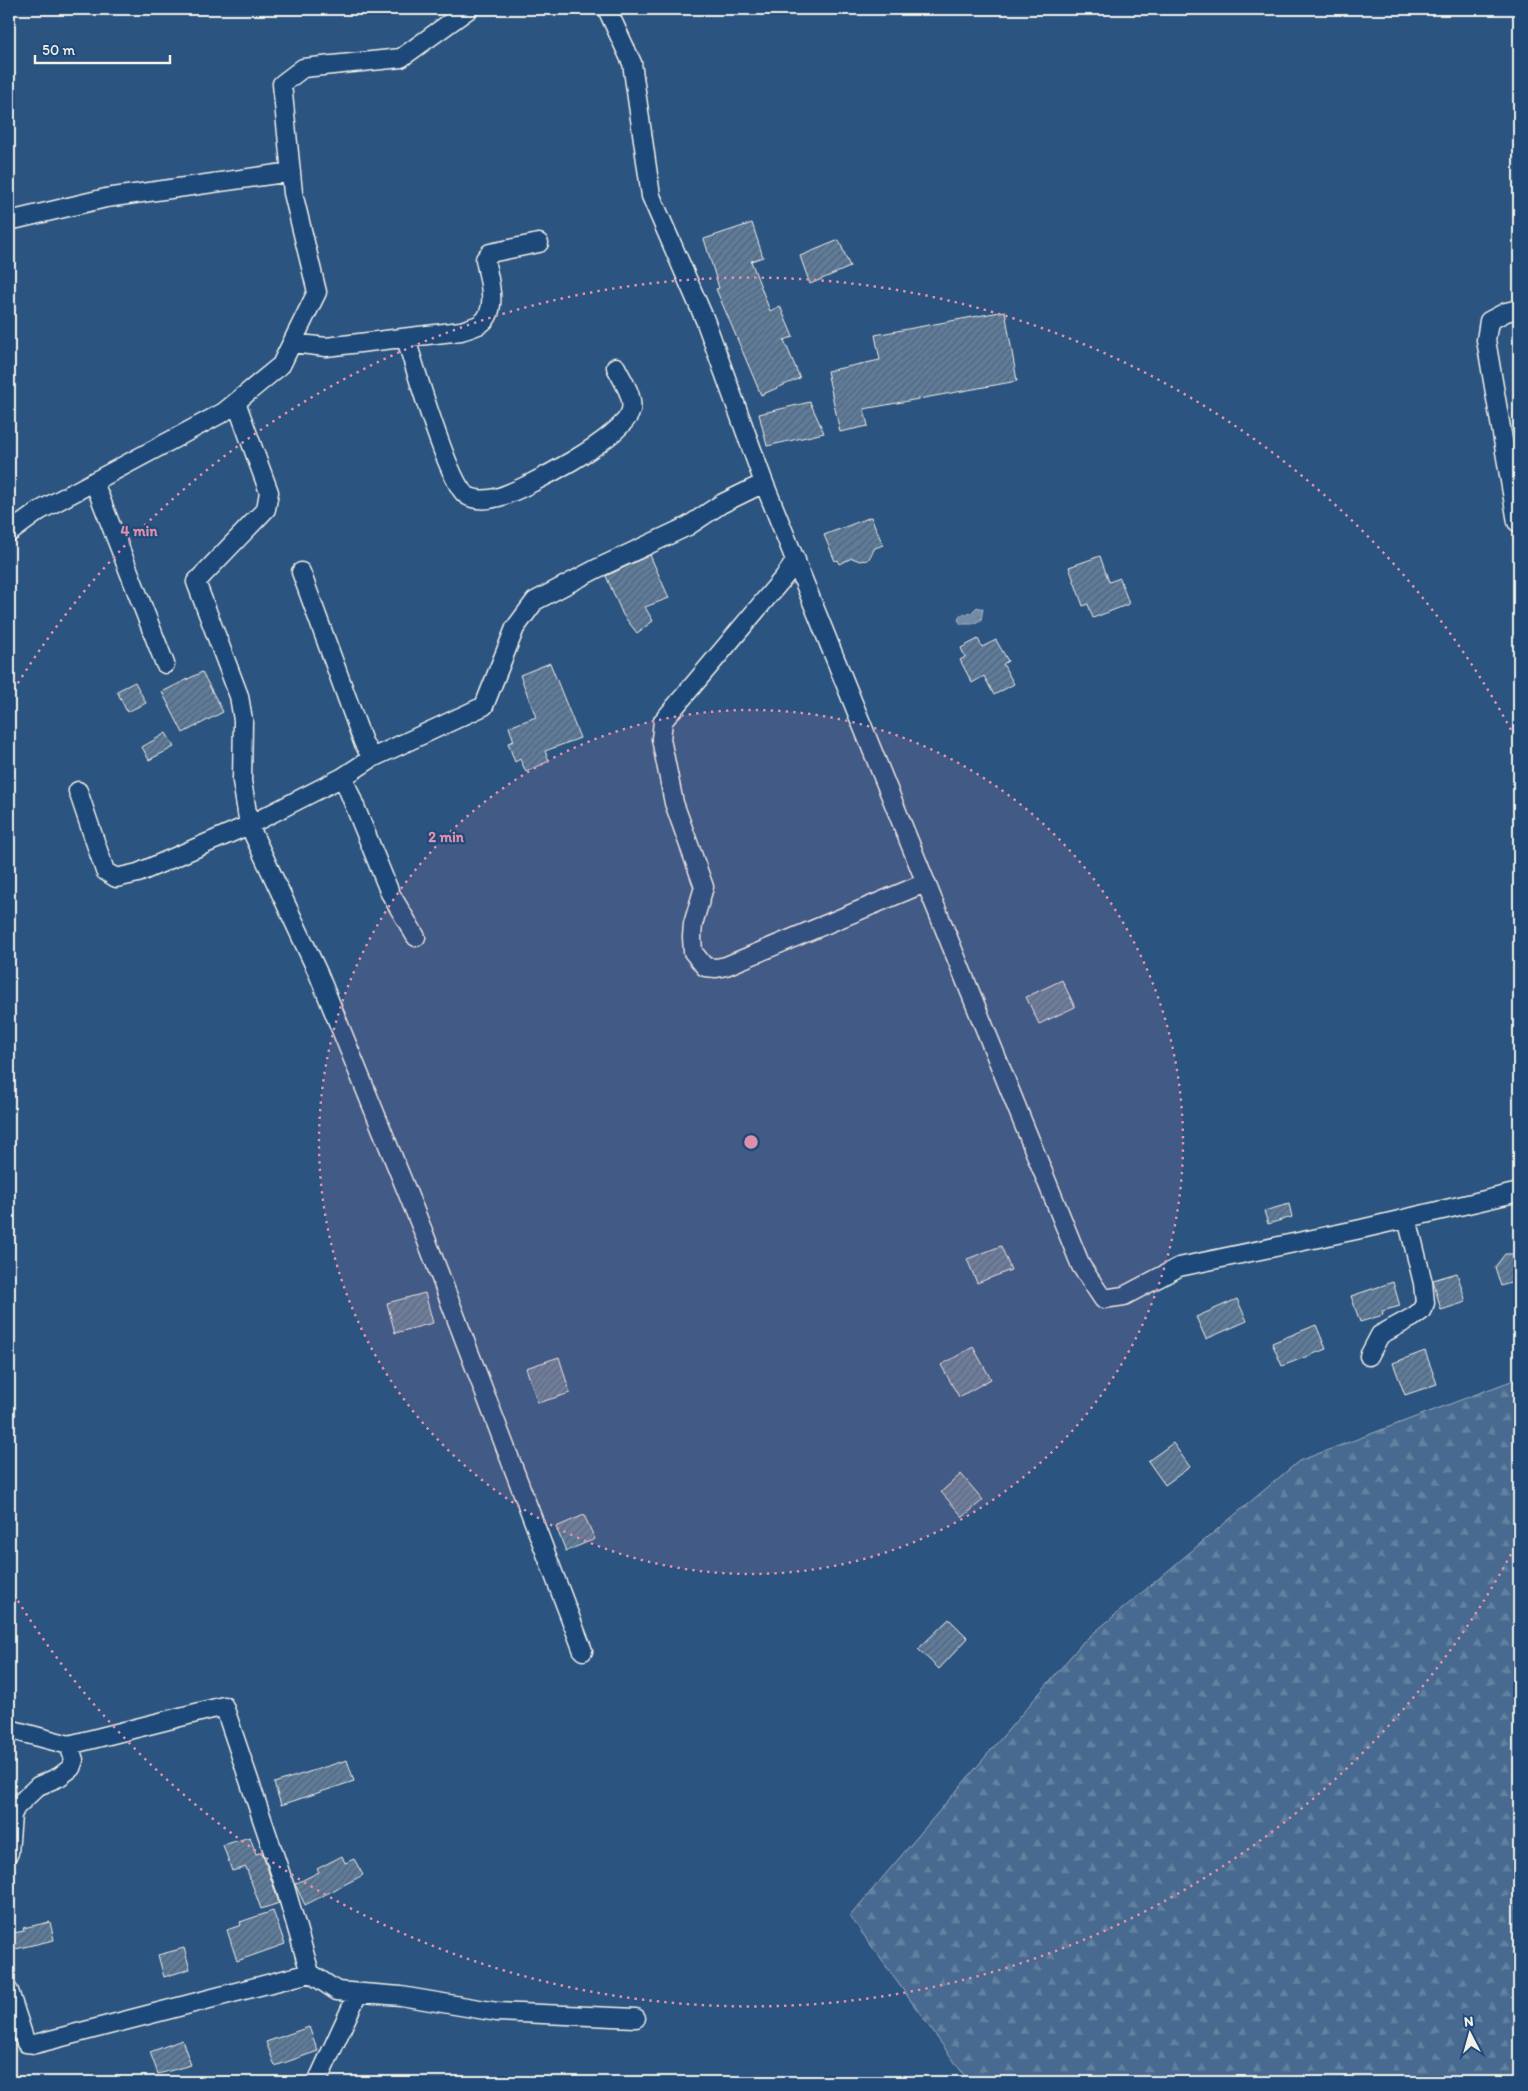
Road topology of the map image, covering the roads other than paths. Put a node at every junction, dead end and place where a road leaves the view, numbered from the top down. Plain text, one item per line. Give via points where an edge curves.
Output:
1 (469, 9) edge
2 (607, 9) edge
3 (291, 172) junction
4 (9, 221) edge
5 (539, 243) dead end
6 (1519, 310) edge
7 (406, 339) junction
8 (292, 343) junction
9 (616, 367) dead end
10 (236, 402) junction
11 (94, 482) junction
12 (764, 483) junction
13 (1518, 522) dead end
14 (9, 533) edge
15 (796, 560) junction
16 (300, 572) dead end
17 (165, 664) dead end
18 (372, 758) junction
19 (343, 777) junction
20 (78, 791) dead end
21 (249, 824) junction
22 (925, 883) junction
23 (416, 937) dead end
24 (1519, 1192) edge
25 (1406, 1218) junction
26 (1369, 1356) dead end
27 (582, 1651) dead end
28 (9, 1729) edge
29 (69, 1745) junction
30 (9, 1853) edge
31 (310, 1973) junction
32 (9, 1991) edge
33 (358, 1992) junction
34 (636, 2018) dead end
35 (317, 2082) edge

1 - 3 street via 401,58 303,68 282,84
2 - 12 street via 632,63 651,196 705,320
3 - 4 street via 106,198
3 - 8 street via 317,292
5 - 7 street via 490,253 485,259 491,306 481,323 461,331
6 - 13 street via 1506,312 1489,321 1486,340
7 - 8 street via 326,347
7 - 9 street via 458,484 475,500 497,498 515,491 597,446 630,410 630,396
8 - 10 street via 281,365
10 - 11 street via 224,412
10 - 21 street via 269,492 266,509 196,582 239,696 243,720 242,781
11 - 14 street via 39,511
11 - 17 street
12 - 15 street
12 - 18 street via 721,504 688,526 596,568 535,602 515,628 484,706
15 - 22 street
15 - 22 street via 663,721 661,739 674,803 704,887 693,924 693,952 705,967 726,966
16 - 18 street via 363,742
18 - 19 street
19 - 21 street
19 - 23 street via 390,893
20 - 21 street via 105,871 116,878 138,873
21 - 27 street via 318,973 423,1231
22 - 25 street via 1081,1266 1103,1299 1124,1296 1179,1267
24 - 25 street
25 - 26 street via 1425,1303 1413,1317 1380,1335
28 - 29 street
29 - 30 street via 74,1760 70,1768 38,1786 16,1807 12,1815
29 - 31 street via 224,1706 285,1886
31 - 32 street via 35,2044 26,2043
31 - 33 street via 337,1990
33 - 34 street via 497,2012
33 - 35 street

